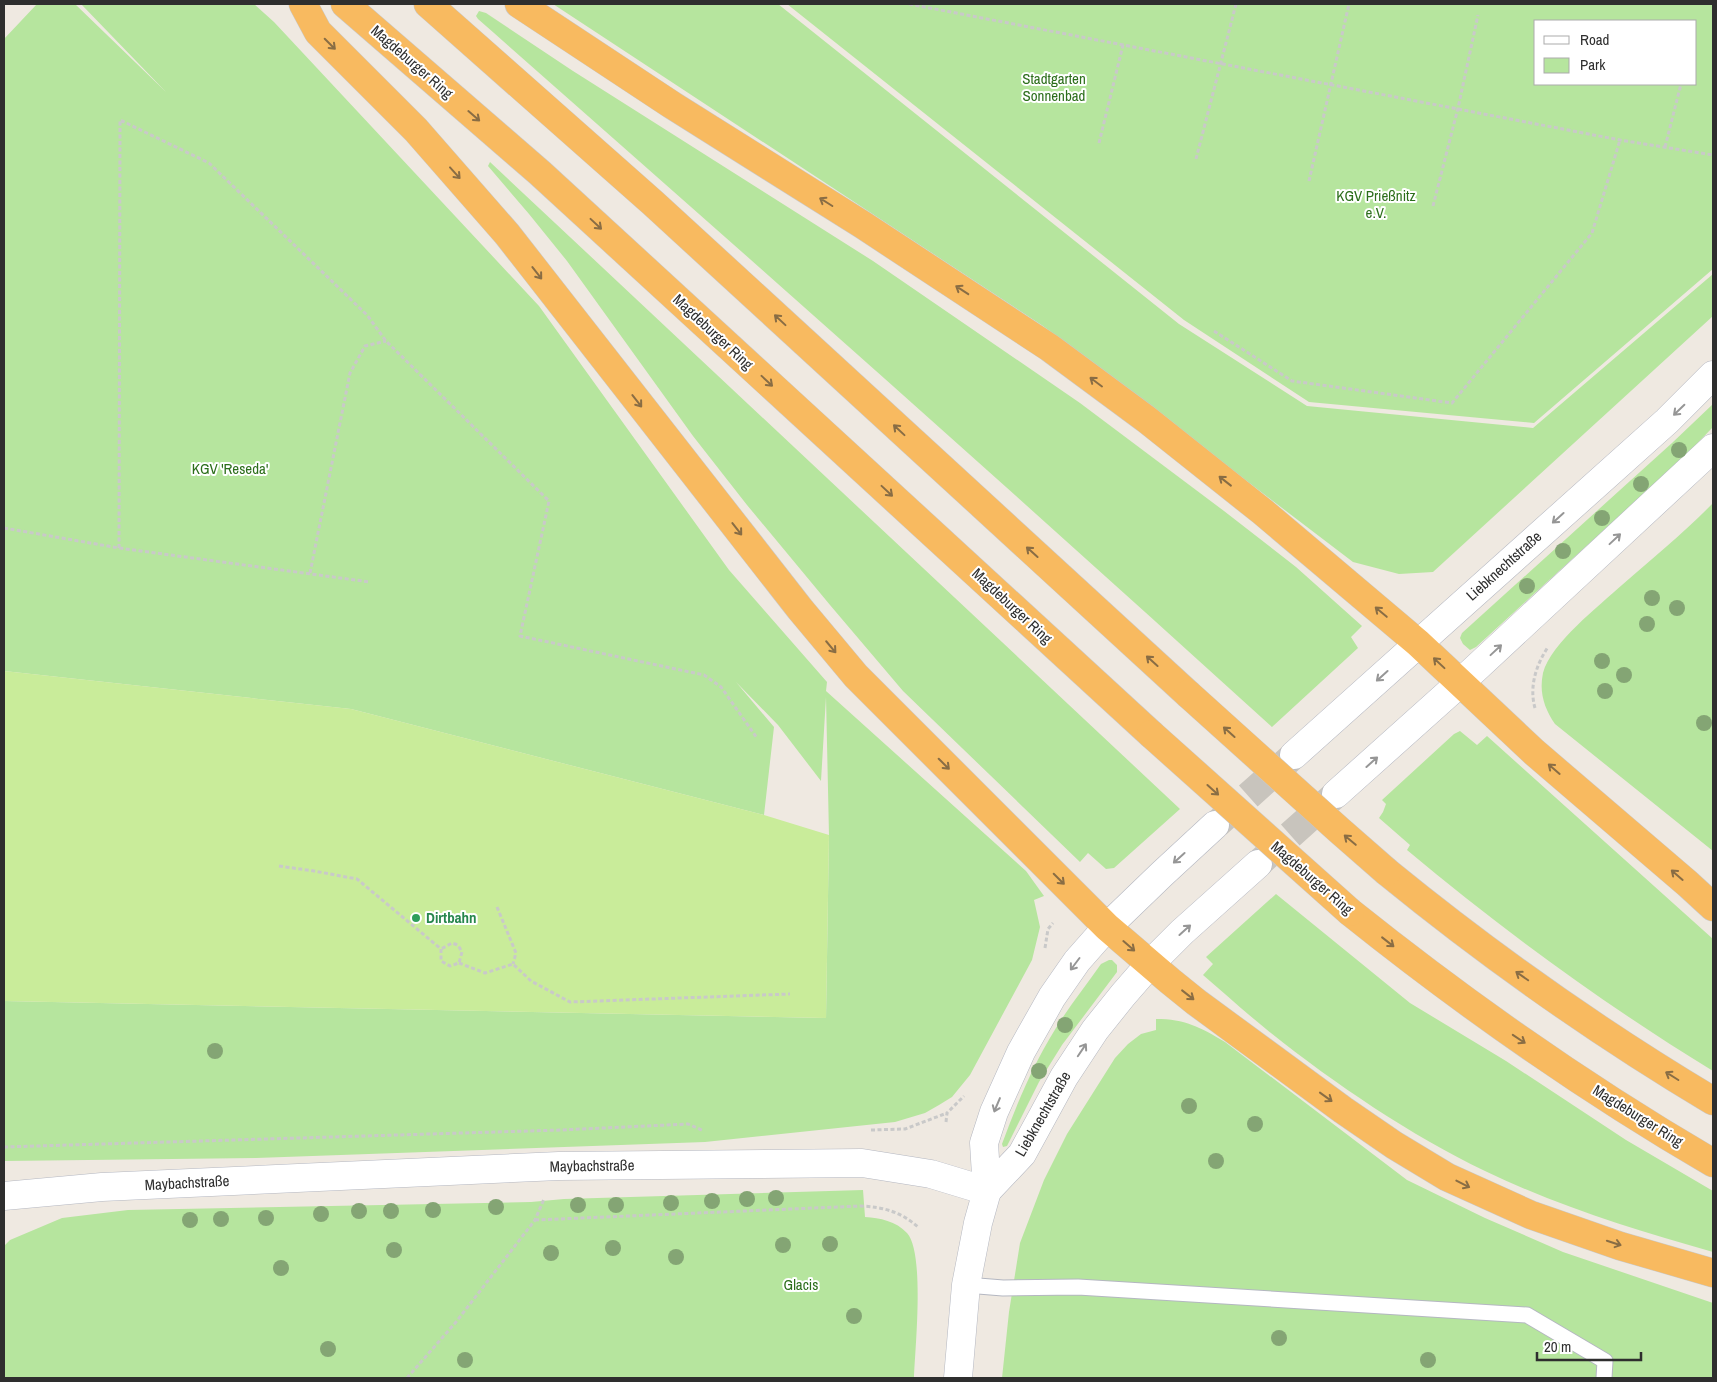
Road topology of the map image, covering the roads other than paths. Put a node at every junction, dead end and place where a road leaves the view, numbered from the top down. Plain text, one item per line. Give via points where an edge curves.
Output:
1 (303, 4) edge
2 (345, 4) edge
3 (428, 4) edge
4 (519, 4) edge
5 (1713, 375) edge
6 (1713, 448) edge
7 (1418, 643) junction
8 (1460, 683) junction
9 (1294, 755) tunnel mouth
10 (1336, 794) tunnel mouth
11 (1216, 825) tunnel mouth
12 (1258, 864) tunnel mouth
13 (1713, 908) edge
14 (1107, 927) junction
15 (1150, 964) junction
16 (1713, 1101) edge
17 (1713, 1163) edge
18 (987, 1191) junction
19 (4, 1196) edge
20 (1713, 1273) edge
21 (966, 1285) junction
22 (958, 1378) edge
23 (1604, 1378) edge

1 -> 14 highway via 318,32 416,130 507,234 794,602 856,676
2 -> 17 highway, Magdeburger Ring, bridge via 540,173 1151,734 1350,912 1506,1030 1652,1127
16 -> 3 highway, bridge via 1626,1048 1521,975 1388,872 1188,694 653,203
7 -> 4 highway via 1263,512 1050,348
5 -> 7 street, Liebknechtstraße via 1667,421
8 -> 6 street
8 -> 7 highway
7 -> 9 street, Liebknechtstraße
10 -> 8 street
13 -> 8 highway
11 -> 14 street
15 -> 12 street, Liebknechtstraße
14 -> 15 highway
14 -> 18 street via 1077,961 1052,998 1010,1076 984,1143
18 -> 15 street, Liebknechtstraße via 1022,1154 1064,1077 1090,1038
15 -> 20 highway via 1196,1002 1343,1110 1447,1176 1538,1218
18 - 19 street, Maybachstraße via 931,1174 862,1163 549,1166 102,1187
18 - 21 street
21 - 22 street
21 - 23 lane via 1088,1288 1527,1315 1605,1362

